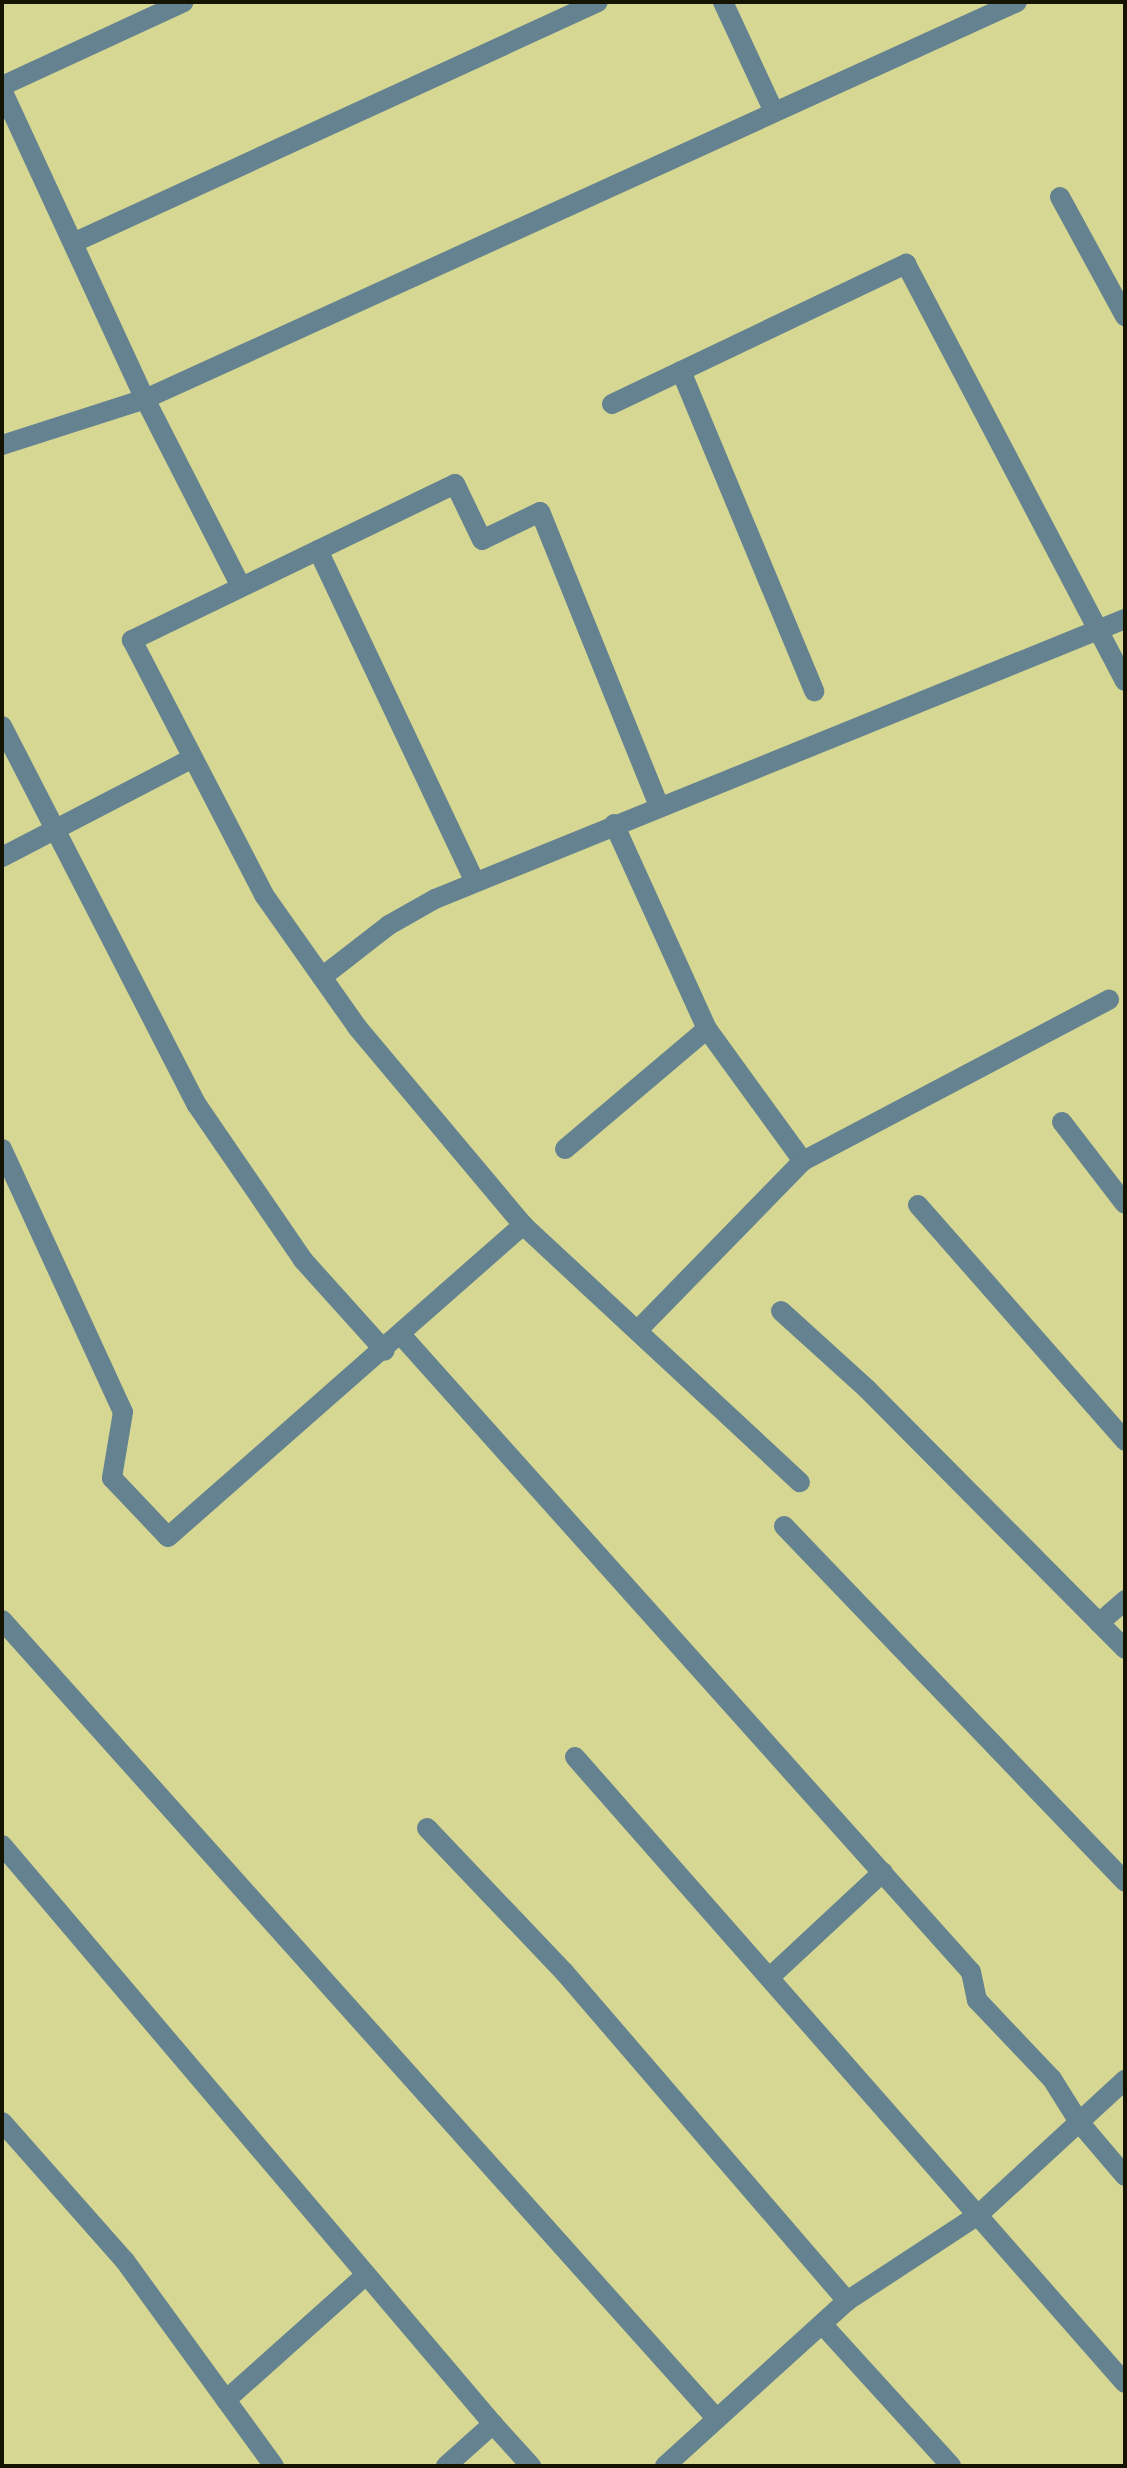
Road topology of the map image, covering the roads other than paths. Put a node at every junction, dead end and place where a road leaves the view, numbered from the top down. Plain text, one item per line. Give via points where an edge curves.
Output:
1 (184, 2) edge
2 (598, 2) edge
3 (723, 2) edge
4 (1017, 2) edge
5 (2, 88) edge
6 (774, 112) junction
7 (1060, 197) dead end
8 (75, 242) junction
9 (1125, 316) edge
10 (681, 371) junction
11 (145, 399) junction
12 (612, 404) dead end
13 (2, 445) edge
14 (318, 550) junction
15 (241, 587) junction
16 (1125, 619) edge
17 (1098, 630) junction
18 (1125, 681) edge
19 (814, 691) dead end
20 (2, 726) edge
21 (191, 759) junction
22 (659, 806) junction
23 (614, 824) junction
24 (55, 829) junction
25 (2, 857) edge
26 (475, 882) junction
27 (322, 977) junction
28 (1109, 1000) dead end
29 (707, 1029) junction
30 (1062, 1122) dead end
31 (2, 1149) edge
32 (565, 1149) dead end
33 (803, 1161) junction
34 (1125, 1204) edge
35 (918, 1205) dead end
36 (523, 1225) junction
37 (781, 1311) dead end
38 (638, 1330) junction
39 (402, 1336) junction
40 (385, 1351) junction
41 (1125, 1441) edge
42 (800, 1482) dead end
43 (784, 1526) dead end
44 (1125, 1600) edge
45 (2, 1620) edge
46 (1099, 1623) junction
47 (1125, 1649) edge
48 (575, 1757) dead end
49 (427, 1828) dead end
50 (2, 1845) edge
51 (883, 1872) junction
52 (1125, 1882) edge
53 (770, 1977) junction
54 (1125, 2080) edge
55 (2, 2122) edge
56 (1079, 2122) junction
57 (1125, 2176) edge
58 (978, 2215) junction
59 (366, 2275) junction
60 (847, 2301) junction
61 (822, 2324) junction
62 (1125, 2383) edge
63 (226, 2400) junction
64 (717, 2419) junction
65 (493, 2424) junction
66 (274, 2466) edge
67 (446, 2466) edge
68 (531, 2466) edge
69 (665, 2466) edge
70 (951, 2466) edge

1 - 5 street
2 - 8 street
3 - 6 street
4 - 6 street
5 - 8 street
6 - 11 street
7 - 9 street
8 - 11 street
10 - 12 street
10 - 17 street via 906,264
10 - 19 street
11 - 13 street
11 - 15 street
14 - 15 street
14 - 22 street via 455,484 482,540 540,512
14 - 26 street
15 - 21 street via 132,640
16 - 17 street
17 - 18 street
17 - 22 street
20 - 24 street
21 - 24 street
21 - 27 street via 264,895
22 - 23 street
23 - 26 street
23 - 29 street
24 - 25 street
24 - 40 street via 197,1105 303,1260
26 - 27 street via 389,925
27 - 36 street
28 - 33 street
29 - 32 street
29 - 33 street
30 - 34 street
31 - 40 street via 123,1412 112,1478 168,1537
33 - 38 street
35 - 41 street
36 - 38 street
36 - 39 street
37 - 46 street via 867,1389
38 - 42 street
39 - 40 street
39 - 51 street
43 - 52 street
44 - 46 street
45 - 64 street
46 - 47 street
48 - 53 street
49 - 60 street via 565,1973
50 - 59 street
51 - 53 street
51 - 56 street via 971,1972 977,2000 1052,2079
53 - 58 street
54 - 56 street
55 - 63 street via 125,2261
56 - 57 street
56 - 58 street
58 - 60 street
58 - 62 street
59 - 63 street
59 - 65 street
60 - 61 street
61 - 64 street
61 - 70 street
63 - 66 street
64 - 69 street
65 - 67 street
65 - 68 street

